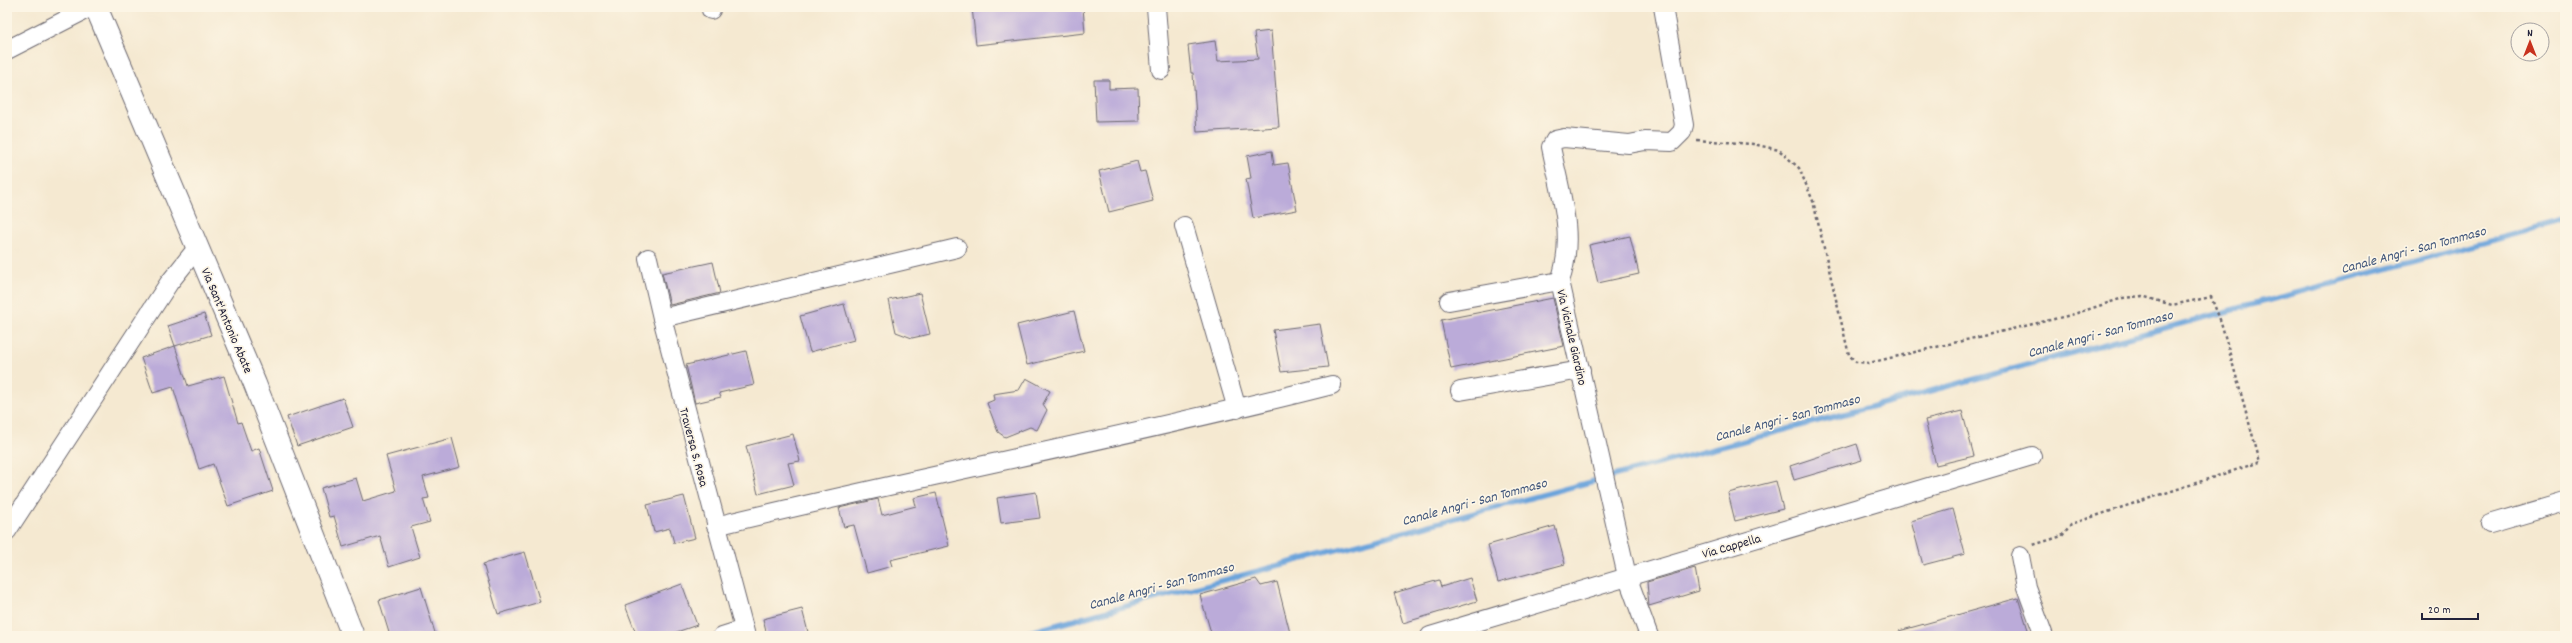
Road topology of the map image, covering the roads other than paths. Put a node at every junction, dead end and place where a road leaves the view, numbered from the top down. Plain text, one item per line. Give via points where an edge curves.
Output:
1 (91, 7) edge
2 (96, 7) edge
3 (1156, 7) edge
4 (1663, 7) edge
5 (7, 50) edge
6 (1161, 70) dead end
7 (1184, 226) dead end
8 (197, 248) junction
9 (957, 248) dead end
10 (648, 258) dead end
11 (1560, 281) junction
12 (1449, 301) dead end
13 (662, 318) junction
14 (1581, 370) junction
15 (1332, 385) dead end
16 (1460, 391) dead end
17 (1237, 409) junction
18 (2032, 456) dead end
19 (2565, 502) edge
20 (2490, 524) dead end
21 (716, 526) junction
22 (7, 531) edge
23 (2020, 556) road end
24 (1627, 576) junction
25 (745, 633) edge
26 (353, 636) edge
27 (722, 636) edge
28 (1430, 636) edge
29 (1649, 636) edge
30 (2044, 636) edge

1 - 5 street
2 - 8 street, Via Sant'Antonio Abate
3 - 6 street
4 - 11 street, Via Vicinale Giardino via 1684,125 1682,132 1672,142 1644,141 1629,144 1564,138 1555,140 1551,147 1569,237 1565,268
7 - 17 street
8 - 22 street via 169,283
8 - 26 street, Via Sant'Antonio Abate via 258,391
9 - 13 street
10 - 13 street, Traversa S. Rosa
11 - 12 street
11 - 14 street, Via Vicinale Giardino
13 - 21 street, Traversa S. Rosa
14 - 16 street
14 - 24 street, Via Vicinale Giardino
15 - 17 street
17 - 21 street via 836,497
18 - 24 street, Via Cappella
19 - 20 street
21 - 25 street, Traversa S. Rosa
23 - 30 street via 2026,587
24 - 28 street, Via Cappella
24 - 29 street, Via Vicinale Giardino
25 - 27 street

